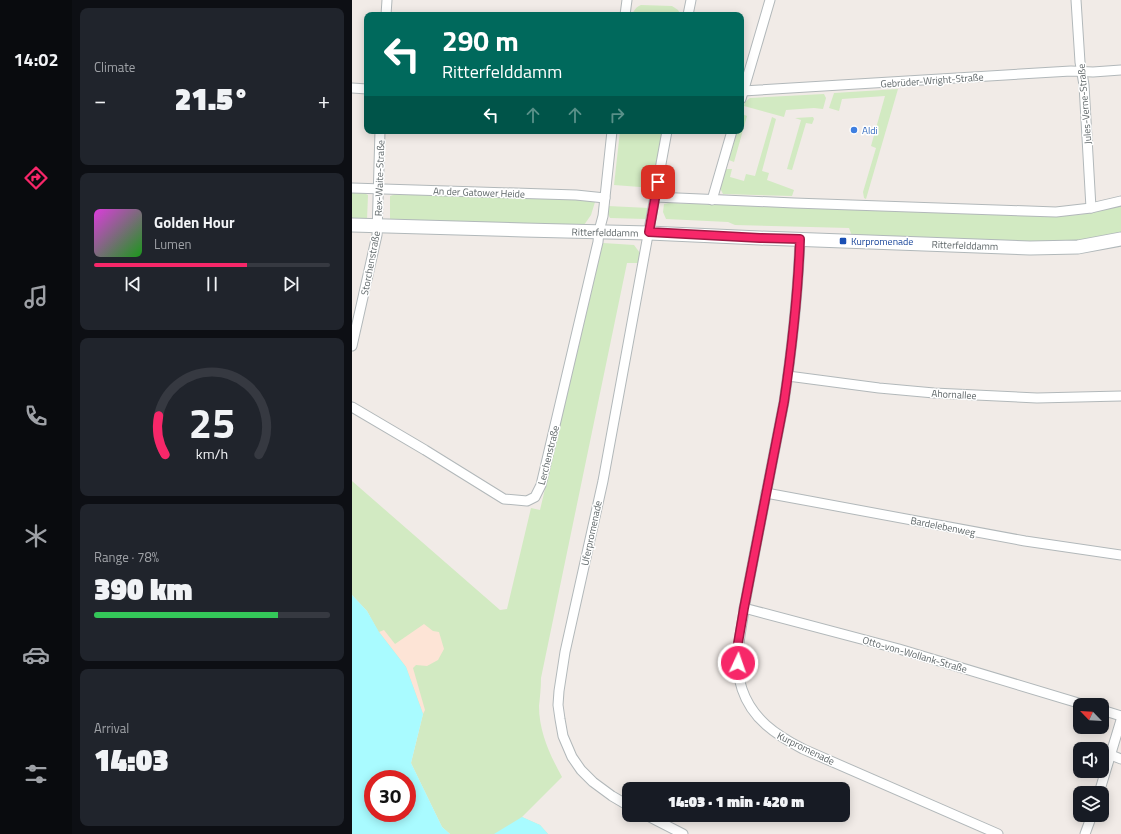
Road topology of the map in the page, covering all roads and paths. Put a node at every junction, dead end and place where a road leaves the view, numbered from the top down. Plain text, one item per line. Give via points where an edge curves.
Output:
1 (386, 0) edge
2 (627, 0) edge
3 (691, 0) edge
4 (770, 0) edge
5 (1076, 0) edge
6 (386, 12) edge
7 (625, 12) edge
8 (689, 12) edge
9 (1121, 70) edge
10 (1082, 71) junction
11 (352, 88) edge
12 (744, 88) edge
13 (364, 89) edge
14 (744, 95) edge
15 (380, 134) edge
16 (612, 134) edge
17 (666, 134) edge
18 (731, 134) edge
19 (352, 188) edge
20 (379, 189) junction
21 (655, 197) junction
22 (605, 198) junction
23 (712, 200) junction
24 (1121, 201) edge
25 (1091, 208) junction
26 (352, 225) edge
27 (378, 226) junction
28 (600, 231) junction
29 (649, 232) junction
30 (800, 239) junction
31 (1121, 239) edge
32 (352, 346) edge
33 (788, 376) junction
34 (1121, 396) edge
35 (352, 407) edge
36 (766, 493) junction
37 (1121, 555) edge
38 (744, 608) junction
39 (1073, 701) edge
40 (1109, 712) edge
41 (1121, 716) edge
42 (1121, 720) edge
43 (1111, 755) junction
44 (1121, 759) edge
45 (1101, 786) edge
46 (622, 802) edge
47 (660, 822) edge
48 (1089, 822) edge
49 (683, 834) edge
50 (998, 834) edge
51 (1085, 834) edge

1 - 6 street
2 - 7 street
3 - 8 street
4 - 12 street
5 - 10 street, Jules-Verne-Straße
9 - 10 street, Gebrüder-Wright-Straße
10 - 14 street, Gebrüder-Wright-Straße
10 - 25 street, Jules-Verne-Straße
11 - 13 street
15 - 20 street, Rex-Waite-Straße
16 - 22 street, Lerchenstraße
17 - 21 street, Uferpromenade
18 - 23 street
19 - 20 street, An der Gatower Heide
20 - 22 street, An der Gatower Heide
20 - 27 street, Rex-Waite-Straße
21 - 23 street
21 - 29 street, Uferpromenade
22 - 28 street, Lerchenstraße
23 - 25 street via 1056,212
24 - 25 street
26 - 27 main road, Ritterfelddamm
27 - 28 main road, Ritterfelddamm
27 - 32 street, Storchenstraße
28 - 29 main road, Ritterfelddamm
28 - 35 street, Lerchenstraße via 541,485 535,497 527,501 504,498
29 - 30 main road, Ritterfelddamm
29 - 46 street, Uferpromenade via 603,481 565,652 558,705 563,736 572,757 593,782
30 - 31 main road, Ritterfelddamm via 1030,248 1078,247
30 - 33 street, Kurpromenade via 799,278
33 - 34 street, Ahornallee via 934,393 1037,398
33 - 36 street, Kurpromenade
36 - 37 street, Bardelebenweg via 1025,541
36 - 38 street, Kurpromenade
38 - 39 street, Otto-von-Wollank-Straße via 899,649
38 - 50 street, Kurpromenade via 737,649 742,689 754,711 773,732 803,749
40 - 41 street
42 - 43 street
43 - 44 street
43 - 45 street
47 - 49 street
48 - 51 street

